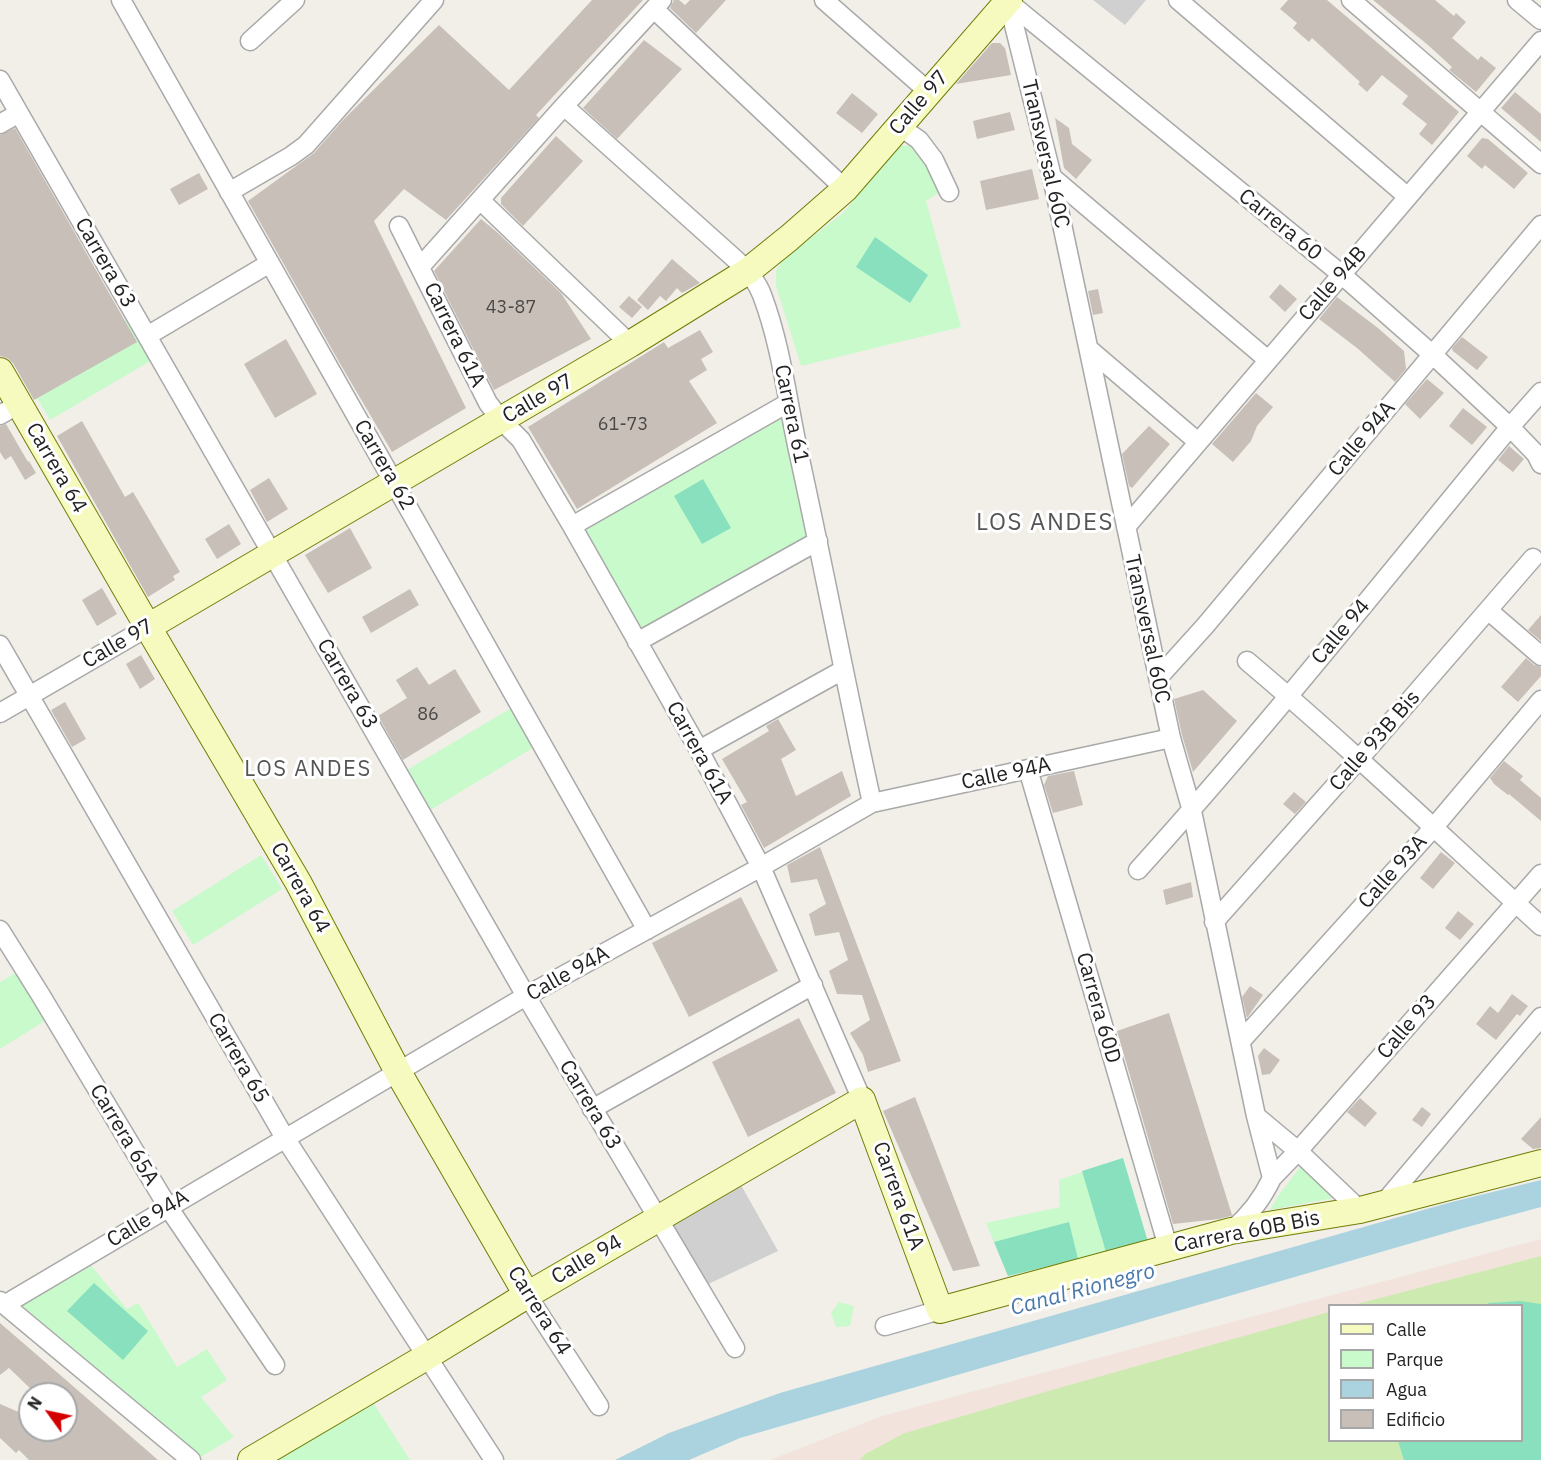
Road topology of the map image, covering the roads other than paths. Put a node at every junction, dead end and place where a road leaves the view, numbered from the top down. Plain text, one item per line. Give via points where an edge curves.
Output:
1 (121, 0) edge
2 (295, 0) edge
3 (434, 0) edge
4 (824, 0) edge
5 (1007, 0) edge
6 (1178, 0) edge
7 (1352, 0) edge
8 (1517, 0) edge
9 (658, 4) edge
10 (1541, 20) edge
11 (249, 41) dead end
12 (1541, 41) edge
13 (0, 80) edge
14 (929, 92) junction
15 (564, 106) junction
16 (1481, 111) junction
17 (19, 113) junction
18 (0, 124) edge
19 (899, 126) junction
20 (1541, 164) edge
21 (1052, 177) junction
22 (845, 189) junction
23 (229, 192) junction
24 (949, 192) dead end
25 (1408, 197) junction
26 (480, 200) junction
27 (1541, 225) edge
28 (399, 226) dead end
29 (270, 263) junction
30 (420, 267) junction
31 (748, 271) junction
32 (1341, 274) junction
33 (147, 336) junction
34 (630, 344) junction
35 (1089, 349) junction
36 (1433, 355) junction
37 (1268, 360) junction
38 (0, 371) edge
39 (1541, 392) edge
40 (788, 403) junction
41 (9, 410) edge
42 (501, 420) junction
43 (1510, 427) junction
44 (1198, 442) junction
45 (1541, 464) edge
46 (394, 483) junction
47 (572, 526) junction
48 (1126, 527) junction
49 (818, 541) junction
50 (272, 554) junction
51 (1533, 558) dead end
52 (1489, 611) junction
53 (148, 627) junction
54 (637, 642) junction
55 (0, 645) edge
56 (1541, 656) edge
57 (1247, 661) dead end
58 (843, 670) junction
59 (1158, 678) junction
60 (29, 696) junction
61 (1288, 696) junction
62 (1541, 700) edge
63 (0, 713) edge
64 (1171, 738) junction
65 (699, 750) junction
66 (1359, 759) junction
67 (1028, 770) junction
68 (872, 803) junction
69 (1192, 811) junction
70 (1434, 827) junction
71 (761, 867) junction
72 (1138, 870) dead end
73 (1541, 874) edge
74 (1516, 903) junction
75 (1214, 922) junction
76 (1541, 926) edge
77 (0, 930) edge
78 (647, 930) junction
79 (813, 985) junction
80 (526, 996) junction
81 (1541, 1017) edge
82 (1241, 1041) junction
83 (398, 1072) junction
84 (862, 1100) junction
85 (592, 1109) junction
86 (1256, 1116) junction
87 (285, 1138) junction
88 (1298, 1151) junction
89 (1541, 1163) edge
90 (1272, 1178) junction
91 (168, 1207) junction
92 (1371, 1208) junction
93 (658, 1218) junction
94 (1231, 1232) junction
95 (1168, 1247) junction
96 (527, 1295) junction
97 (2, 1303) edge
98 (940, 1310) junction
99 (885, 1326) dead end
100 (735, 1348) dead end
101 (426, 1357) junction
102 (274, 1365) dead end
103 (599, 1406) dead end
104 (190, 1460) edge
105 (251, 1460) edge
106 (494, 1460) edge

1 - 23 street, Carrera 62
2 - 11 street
3 - 23 street via 306,146
4 - 14 street
5 - 14 street, Calle 97
5 - 21 street, Transversal 60C
5 - 32 street, Carrera 60
6 - 25 street
7 - 16 street
8 - 10 street
9 - 15 street
9 - 22 street
12 - 16 street, Calle 94B
13 - 17 street, Carrera 63
14 - 19 street, Calle 97
15 - 26 street
15 - 31 street, Carrera 61
16 - 20 street
16 - 25 street, Calle 94B
17 - 18 street
17 - 33 street, Carrera 63
19 - 22 street, Calle 97
19 - 24 street via 919,140
21 - 35 street, Transversal 60C
21 - 37 street
22 - 31 street, Calle 97
23 - 29 street, Carrera 62
25 - 32 street, Calle 94B
26 - 30 street
26 - 34 street
27 - 36 street, Calle 94A
28 - 30 street, Carrera 61A
29 - 33 street
29 - 46 street, Carrera 62
30 - 42 street, Carrera 61A via 488,403
31 - 34 street, Calle 97
31 - 40 street, Carrera 61 via 761,292 777,344
32 - 36 street, Carrera 60
32 - 37 street, Calle 94B
33 - 50 street, Carrera 63
34 - 42 street, Calle 97
35 - 44 street
35 - 48 street, Transversal 60C
36 - 43 street, Carrera 60
36 - 59 street, Calle 94A
37 - 44 street, Calle 94B
38 - 41 street, Carrera 64
39 - 43 street, Calle 94
40 - 47 street
40 - 49 street, Carrera 61
41 - 53 street, Carrera 64
42 - 46 street, Calle 97
42 - 47 street, Carrera 61A via 521,440
43 - 45 street, Carrera 60
43 - 61 street, Calle 94
44 - 48 street, Calle 94B
46 - 50 street, Calle 97
46 - 78 street, Carrera 62
47 - 54 street, Carrera 61A
48 - 59 street, Transversal 60C
49 - 54 street
49 - 58 street, Carrera 61
50 - 53 street, Calle 97
50 - 80 street, Carrera 63
51 - 52 street, Calle 93B Bis
52 - 56 street
52 - 66 street, Calle 93B Bis
53 - 60 street, Calle 97
53 - 83 street, Carrera 64 via 298,882
54 - 65 street, Carrera 61A
55 - 60 street, Carrera 65
57 - 61 street
58 - 65 street
58 - 68 street, Carrera 61
59 - 64 street, Transversal 60C
60 - 63 street, Calle 97
60 - 87 street, Carrera 65
61 - 66 street
61 - 69 street, Calle 94
62 - 70 street, Calle 93A
64 - 67 street, Calle 94A
64 - 69 street, Transversal 60C
65 - 71 street, Carrera 61A
66 - 70 street
66 - 75 street, Calle 93B Bis
67 - 68 street, Calle 94A
67 - 95 street, Carrera 60D
68 - 71 street, Calle 94A
69 - 72 street, Calle 94
69 - 75 street, Transversal 60C
70 - 74 street
70 - 82 street, Calle 93A
71 - 78 street, Calle 94A
71 - 79 street, Carrera 61A
73 - 74 street, Calle 93
74 - 76 street
74 - 88 street, Calle 93
75 - 82 street, Transversal 60C
77 - 91 street, Carrera 65A
78 - 80 street, Calle 94A
79 - 84 street, Carrera 61A
79 - 85 street
80 - 83 street, Calle 94A
80 - 85 street, Carrera 63
81 - 92 street
82 - 86 street, Transversal 60C
83 - 87 street, Calle 94A
83 - 96 street, Carrera 64
84 - 93 street, Calle 94
84 - 98 street, Carrera 61A
85 - 93 street, Carrera 63
86 - 88 street
86 - 90 street, Transversal 60C
87 - 91 street, Calle 94A
87 - 101 street, Carrera 65
88 - 90 street, Calle 93
88 - 92 street
89 - 92 street, Carrera 60B Bis
90 - 94 street via 1256,1206
91 - 97 street, Calle 94A
91 - 102 street, Carrera 65A
92 - 94 street, Carrera 60B Bis
93 - 96 street, Calle 94
93 - 100 street, Carrera 63
94 - 95 street, Carrera 60B Bis
95 - 98 street, Carrera 60B Bis
96 - 101 street, Calle 94
96 - 103 street, Carrera 64
97 - 104 street
98 - 99 street, Carrera 60B Bis
101 - 105 street, Calle 94
101 - 106 street, Carrera 65

